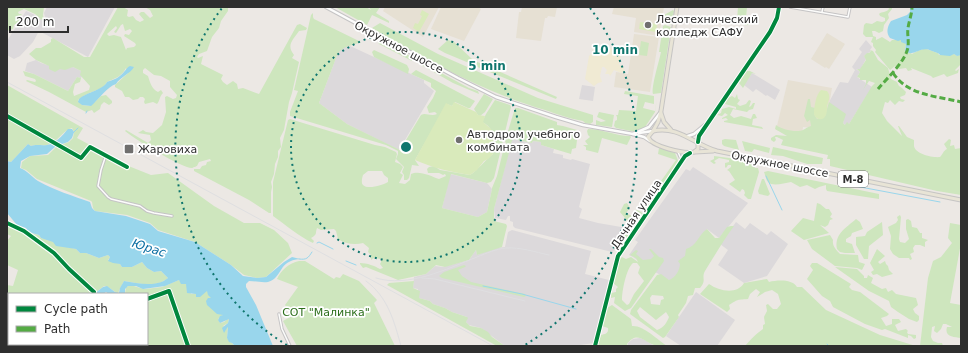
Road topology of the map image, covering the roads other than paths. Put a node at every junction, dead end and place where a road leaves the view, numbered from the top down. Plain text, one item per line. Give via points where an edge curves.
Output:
1 (326, 7) edge
2 (677, 7) edge
3 (779, 7) edge
4 (790, 7) edge
5 (823, 7) edge
6 (850, 7) edge
7 (822, 12) junction
8 (661, 111) junction
9 (7, 116) edge
10 (710, 120) junction
11 (653, 131) junction
12 (674, 132) junction
13 (633, 134) junction
14 (688, 136) junction
15 (650, 141) junction
16 (698, 142) junction
17 (717, 151) junction
18 (677, 152) junction
19 (694, 152) junction
20 (690, 153) junction
21 (106, 155) junction
22 (680, 164) junction
23 (127, 167) dead end
24 (961, 200) edge
25 (172, 216) dead end
26 (7, 223) edge
27 (94, 292) dead end
28 (148, 299) edge
29 (279, 314) dead end
30 (188, 346) edge
31 (290, 346) edge
32 (595, 346) edge

1 - 13 main road, Окружное шоссе via 496,97 583,125
2 - 8 main road
3 - 10 main road via 778,16 770,32
4 - 7 street
5 - 7 street
6 - 7 street via 848,17
8 - 11 main road
8 - 12 main road via 664,122
8 - 13 main road via 649,128
9 - 21 street via 81,158 90,147
10 - 14 main road
10 - 16 main road
11 - 12 main road, Окружное шоссе / М-8
11 - 13 main road, Окружное шоссе
11 - 15 main road via 648,137
12 - 14 main road, Окружное шоссе / М-8
13 - 15 main road, Окружное шоссе
14 - 16 main road, Окружное шоссе / М-8
15 - 18 main road, Окружное шоссе / М-8
16 - 17 main road, Окружное шоссе / М-8
16 - 19 main road via 698,149
17 - 19 main road, Окружное шоссе / М-8
17 - 24 main road, Окружное шоссе / М-8
18 - 20 main road, Окружное шоссе / М-8
18 - 22 street via 681,159
19 - 20 main road, Окружное шоссе / М-8
20 - 22 street, Дачная улица
21 - 23 street
21 - 25 street via 98,186 108,197 140,206 147,211
22 - 32 street, Дачная улица via 618,256
26 - 27 street via 24,231 54,252
28 - 30 street via 169,291
29 - 31 street via 282,329

